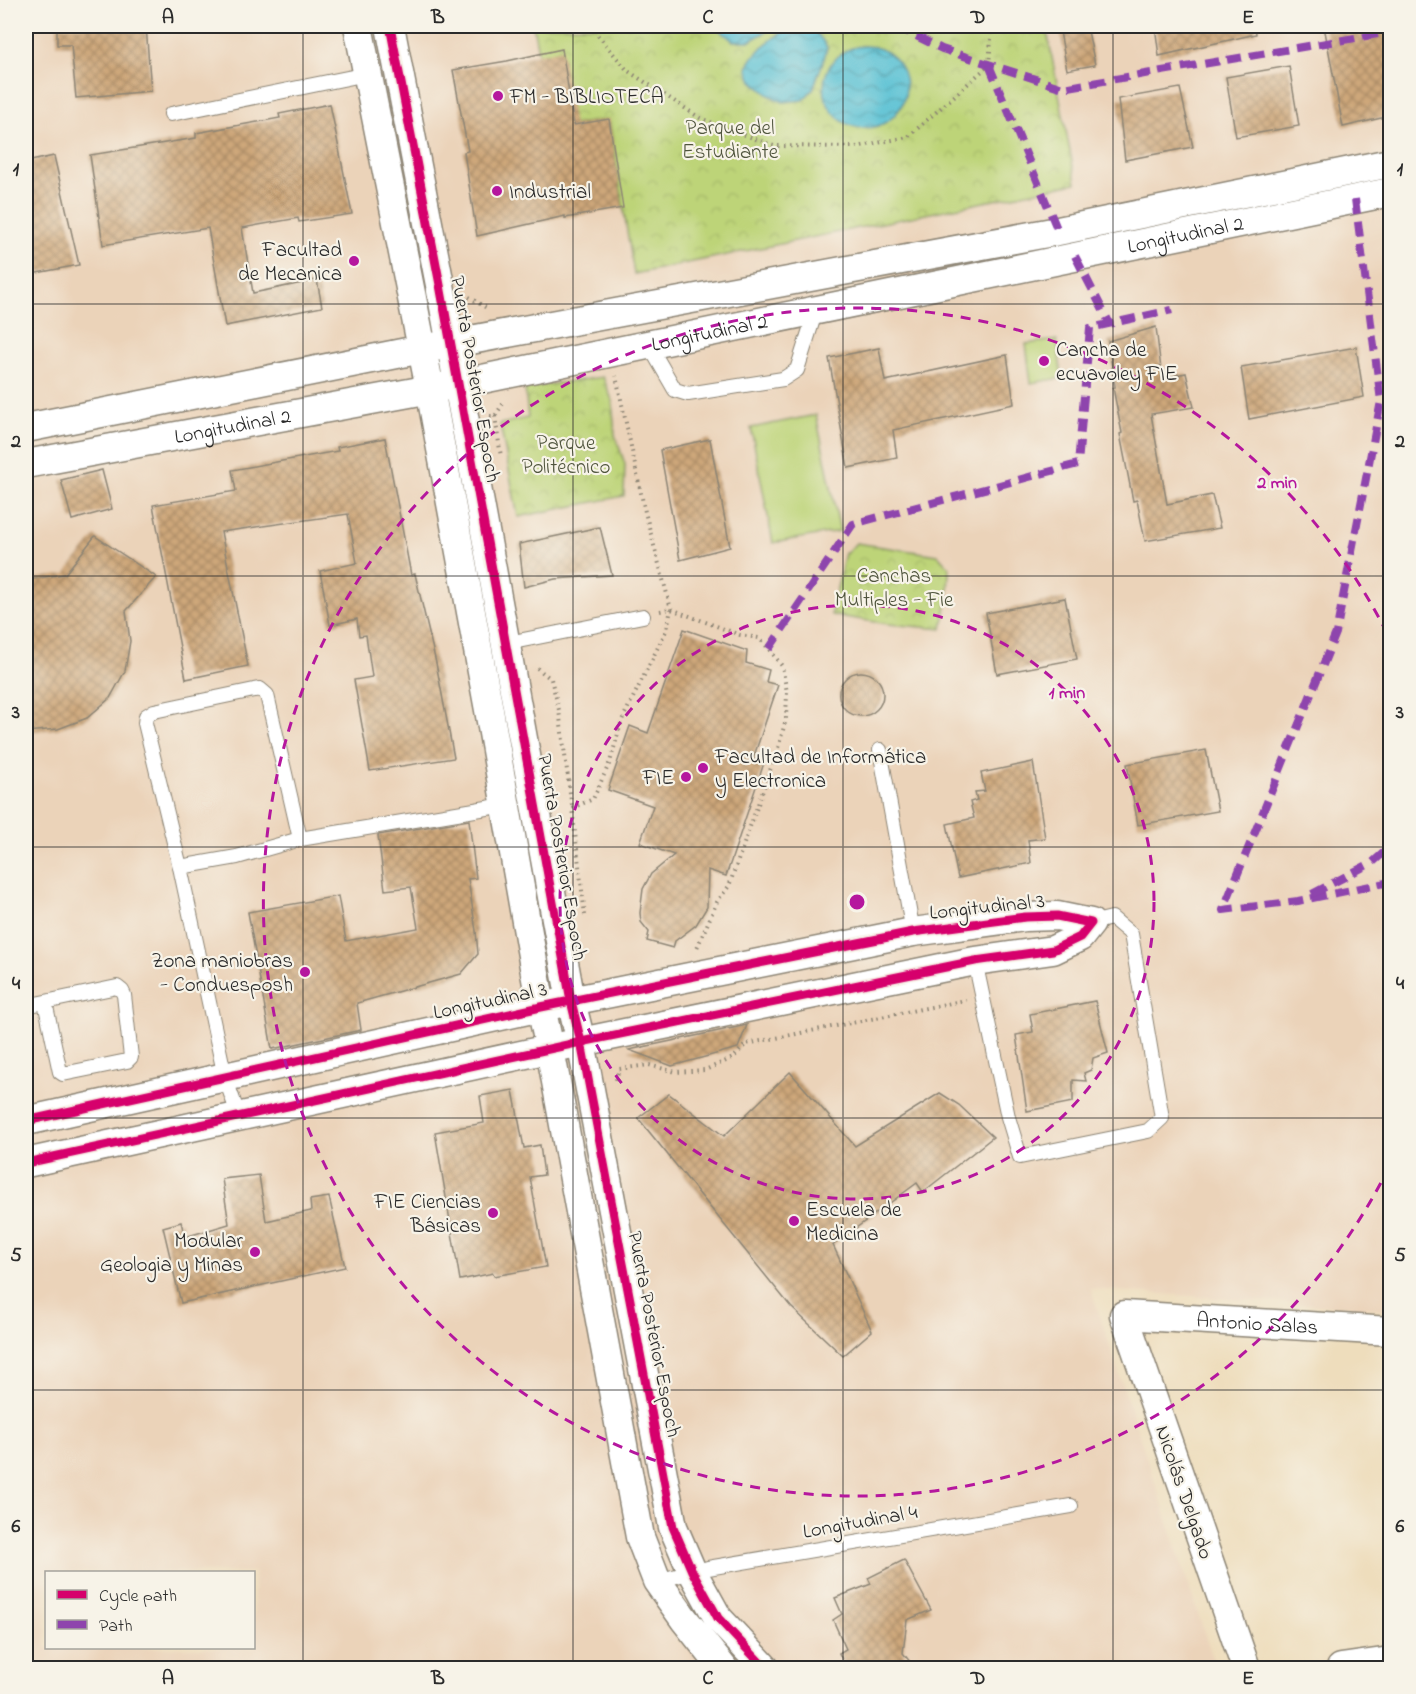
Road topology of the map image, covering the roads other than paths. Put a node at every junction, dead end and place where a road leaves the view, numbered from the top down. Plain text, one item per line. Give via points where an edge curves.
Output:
1 (358, 26) edge
2 (390, 26) edge
3 (367, 74) junction
4 (171, 114) dead end
5 (1390, 163) edge
6 (1390, 192) edge
7 (1156, 211) junction
8 (1163, 238) junction
9 (816, 310) junction
10 (451, 345) junction
11 (649, 345) junction
12 (422, 349) junction
13 (458, 384) junction
14 (430, 389) junction
15 (128, 407) junction
16 (26, 428) edge
17 (134, 444) junction
18 (26, 464) edge
19 (643, 616) road end
20 (518, 641) junction
21 (478, 651) junction
22 (880, 750) dead end
23 (505, 806) junction
24 (300, 839) junction
25 (180, 867) junction
26 (1091, 923) junction
27 (913, 932) junction
28 (975, 961) junction
29 (571, 1001) junction
30 (45, 1002) junction
31 (26, 1006) edge
32 (541, 1007) junction
33 (581, 1042) junction
34 (550, 1049) junction
35 (225, 1077) junction
36 (239, 1117) junction
37 (26, 1121) edge
38 (26, 1163) edge
39 (1124, 1315) joint
40 (1390, 1331) edge
41 (1071, 1506) dead end
42 (692, 1571) junction
43 (657, 1581) junction
44 (1390, 1661) edge
45 (723, 1668) edge
46 (765, 1668) edge
47 (1246, 1668) edge
48 (1341, 1668) edge

1 - 3 street
2 - 10 street, Puerta Posterior Espoch
3 - 4 lane
3 - 12 street
5 - 7 street, Longitudinal 2
6 - 8 street, Longitudinal 2
7 - 8 street
7 - 10 street, Longitudinal 2
8 - 9 street, Longitudinal 2
9 - 11 street, Longitudinal 2
9 - 11 lane via 797,370 783,379 688,394 675,390
10 - 12 street, Longitudinal 2
10 - 13 street, Puerta Posterior Espoch
11 - 13 street, Longitudinal 2
12 - 14 street
12 - 15 street, Longitudinal 2
13 - 14 street, Longitudinal 2
13 - 20 street, Puerta Posterior Espoch
14 - 17 street, Longitudinal 2
14 - 21 street
15 - 16 street, Longitudinal 2
15 - 17 street
17 - 18 street, Longitudinal 2
19 - 20 lane
20 - 21 lane
20 - 29 street, Puerta Posterior Espoch
21 - 23 street
22 - 27 lane
23 - 24 lane
23 - 32 street
24 - 25 lane via 237,857
24 - 25 lane via 267,695 260,689 154,711 145,723
25 - 35 lane
26 - 27 street, Longitudinal 3 via 1057,916 1025,917
26 - 28 street via 1080,937 1053,950
26 - 28 lane via 1112,918 1131,934 1162,1118 1148,1131 1020,1157
27 - 29 street, Longitudinal 3
28 - 33 street
29 - 32 street, Longitudinal 3
29 - 33 street, Puerta Posterior Espoch
30 - 30 lane via 117,987 124,995 131,1057 128,1061 63,1074
30 - 31 lane
32 - 34 street
32 - 35 street, Longitudinal 3
33 - 34 street
33 - 42 street, Puerta Posterior Espoch via 673,1527
34 - 36 street
34 - 43 street via 640,1537
35 - 36 lane
35 - 37 street, Longitudinal 3
36 - 38 street
39 - 40 street, Antonio Salas
39 - 47 street, Nicolás Delgado
41 - 42 lane, Longitudinal 4
42 - 43 lane, Longitudinal 4
42 - 46 street, Puerta Posterior Espoch via 718,1618
43 - 45 street
44 - 48 street

